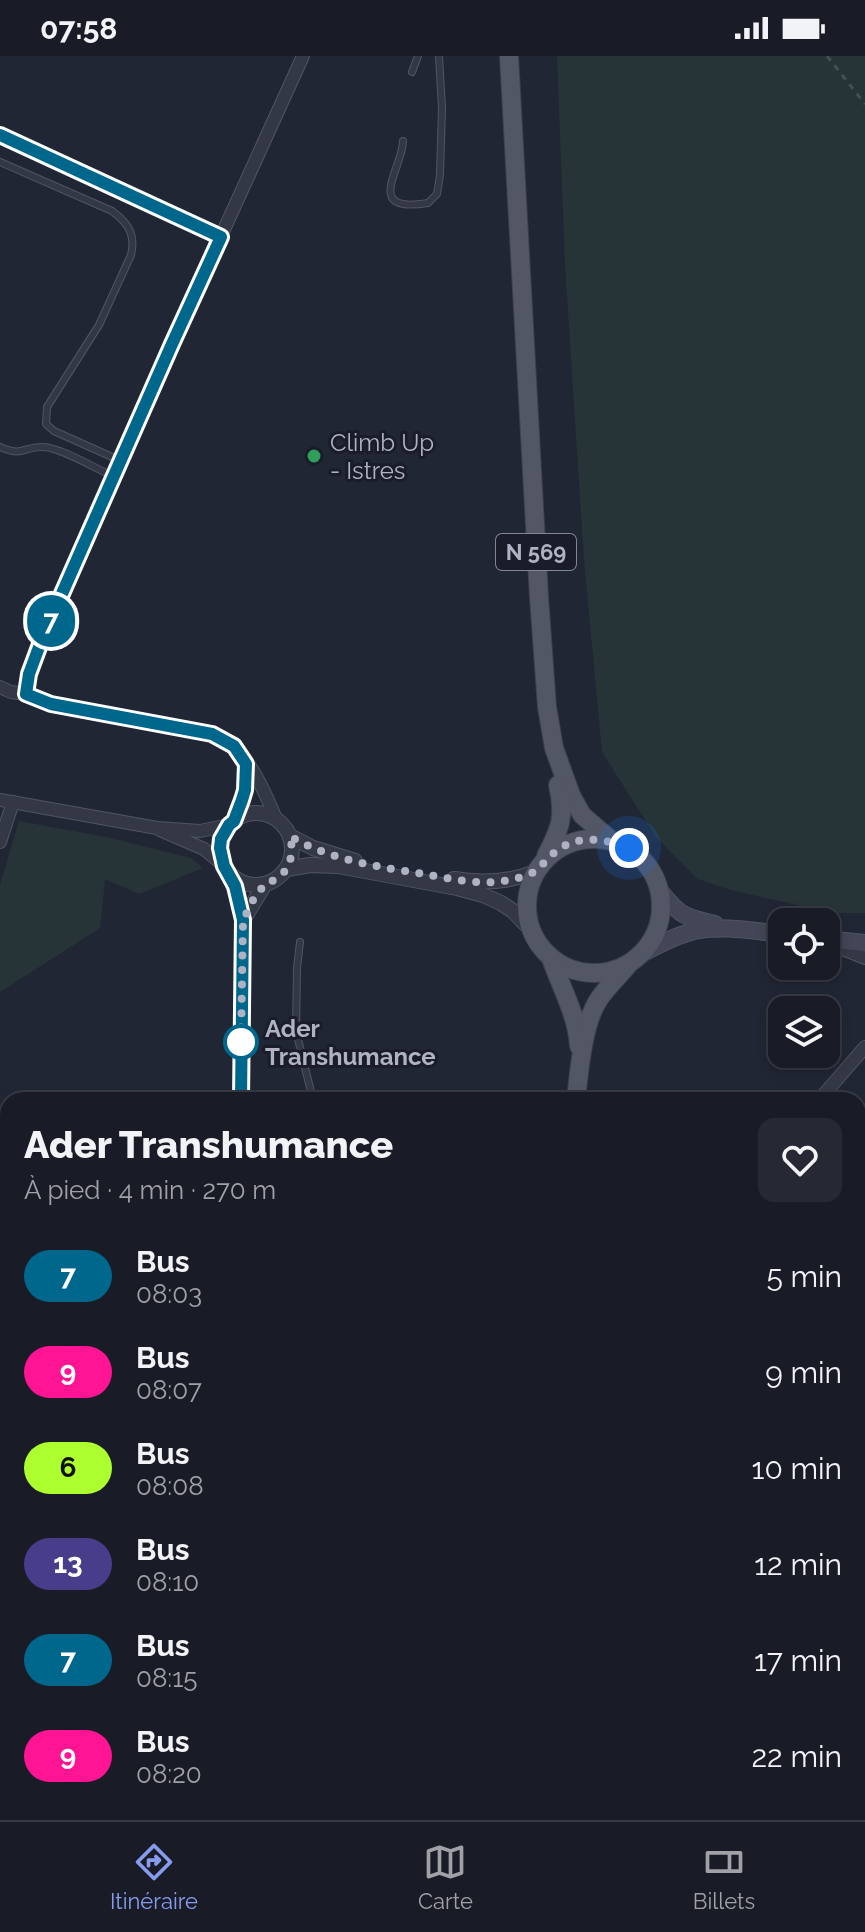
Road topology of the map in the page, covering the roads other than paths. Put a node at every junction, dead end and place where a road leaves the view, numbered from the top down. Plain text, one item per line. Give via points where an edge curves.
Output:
1 (303, 56) edge
2 (418, 56) edge
3 (439, 56) edge
4 (509, 56) edge
5 (412, 72) dead end
6 (0, 135) edge
7 (403, 141) dead end
8 (0, 162) edge
9 (221, 237) junction
10 (0, 447) edge
11 (121, 461) junction
12 (114, 476) junction
13 (0, 687) edge
14 (26, 694) junction
15 (554, 748) junction
16 (246, 764) junction
17 (6, 801) edge
18 (276, 819) junction
19 (232, 823) junction
20 (157, 828) junction
21 (290, 836) junction
22 (612, 841) junction
23 (0, 842) edge
24 (540, 867) junction
25 (287, 869) junction
26 (227, 870) junction
27 (265, 884) junction
28 (660, 891) junction
29 (243, 920) junction
30 (727, 929) junction
31 (532, 931) junction
32 (768, 933) edge
33 (840, 940) edge
34 (300, 942) dead end
35 (865, 943) edge
36 (840, 948) edge
37 (551, 958) junction
38 (636, 958) junction
39 (865, 958) edge
40 (864, 1045) edge
41 (580, 1064) junction
42 (241, 1092) edge
43 (311, 1092) edge
44 (577, 1092) edge
45 (826, 1092) edge

1 - 9 street
2 - 5 lane
3 - 7 lane via 440,175 437,194 428,203 405,204 391,194
4 - 15 main road, N 569 via 539,597
6 - 9 street
8 - 11 lane via 128,222 134,243 131,255 99,325 47,407 46,424
9 - 11 street
10 - 12 lane via 13,453 44,446
11 - 12 street
12 - 14 street via 42,639
13 - 14 street
14 - 16 street via 51,704 212,734 234,746
15 - 22 main road, N 569 via 576,807
15 - 24 main road, N 569 via 562,815
16 - 18 street
16 - 19 street via 245,790
17 - 20 street
17 - 23 street
18 - 19 street via 255,813
18 - 21 street
19 - 20 street via 200,831
19 - 26 street via 220,848
20 - 26 street via 204,849
21 - 24 street via 356,862 461,880 499,882
21 - 25 street
22 - 24 main road via 575,842 557,849
22 - 28 main road via 643,859
24 - 31 main road via 527,899
25 - 27 street
25 - 31 street via 338,866 457,888 501,903
26 - 27 street via 246,884
26 - 29 street
27 - 29 street
28 - 30 main road via 683,916
28 - 38 main road via 657,932
29 - 42 street
30 - 32 main road
30 - 38 main road via 686,933
31 - 37 main road
33 - 35 main road
34 - 43 lane via 296,1031
36 - 39 street
37 - 38 main road via 566,967 599,973
37 - 41 main road via 577,1025
38 - 41 main road via 597,1002
40 - 45 street
41 - 44 main road

